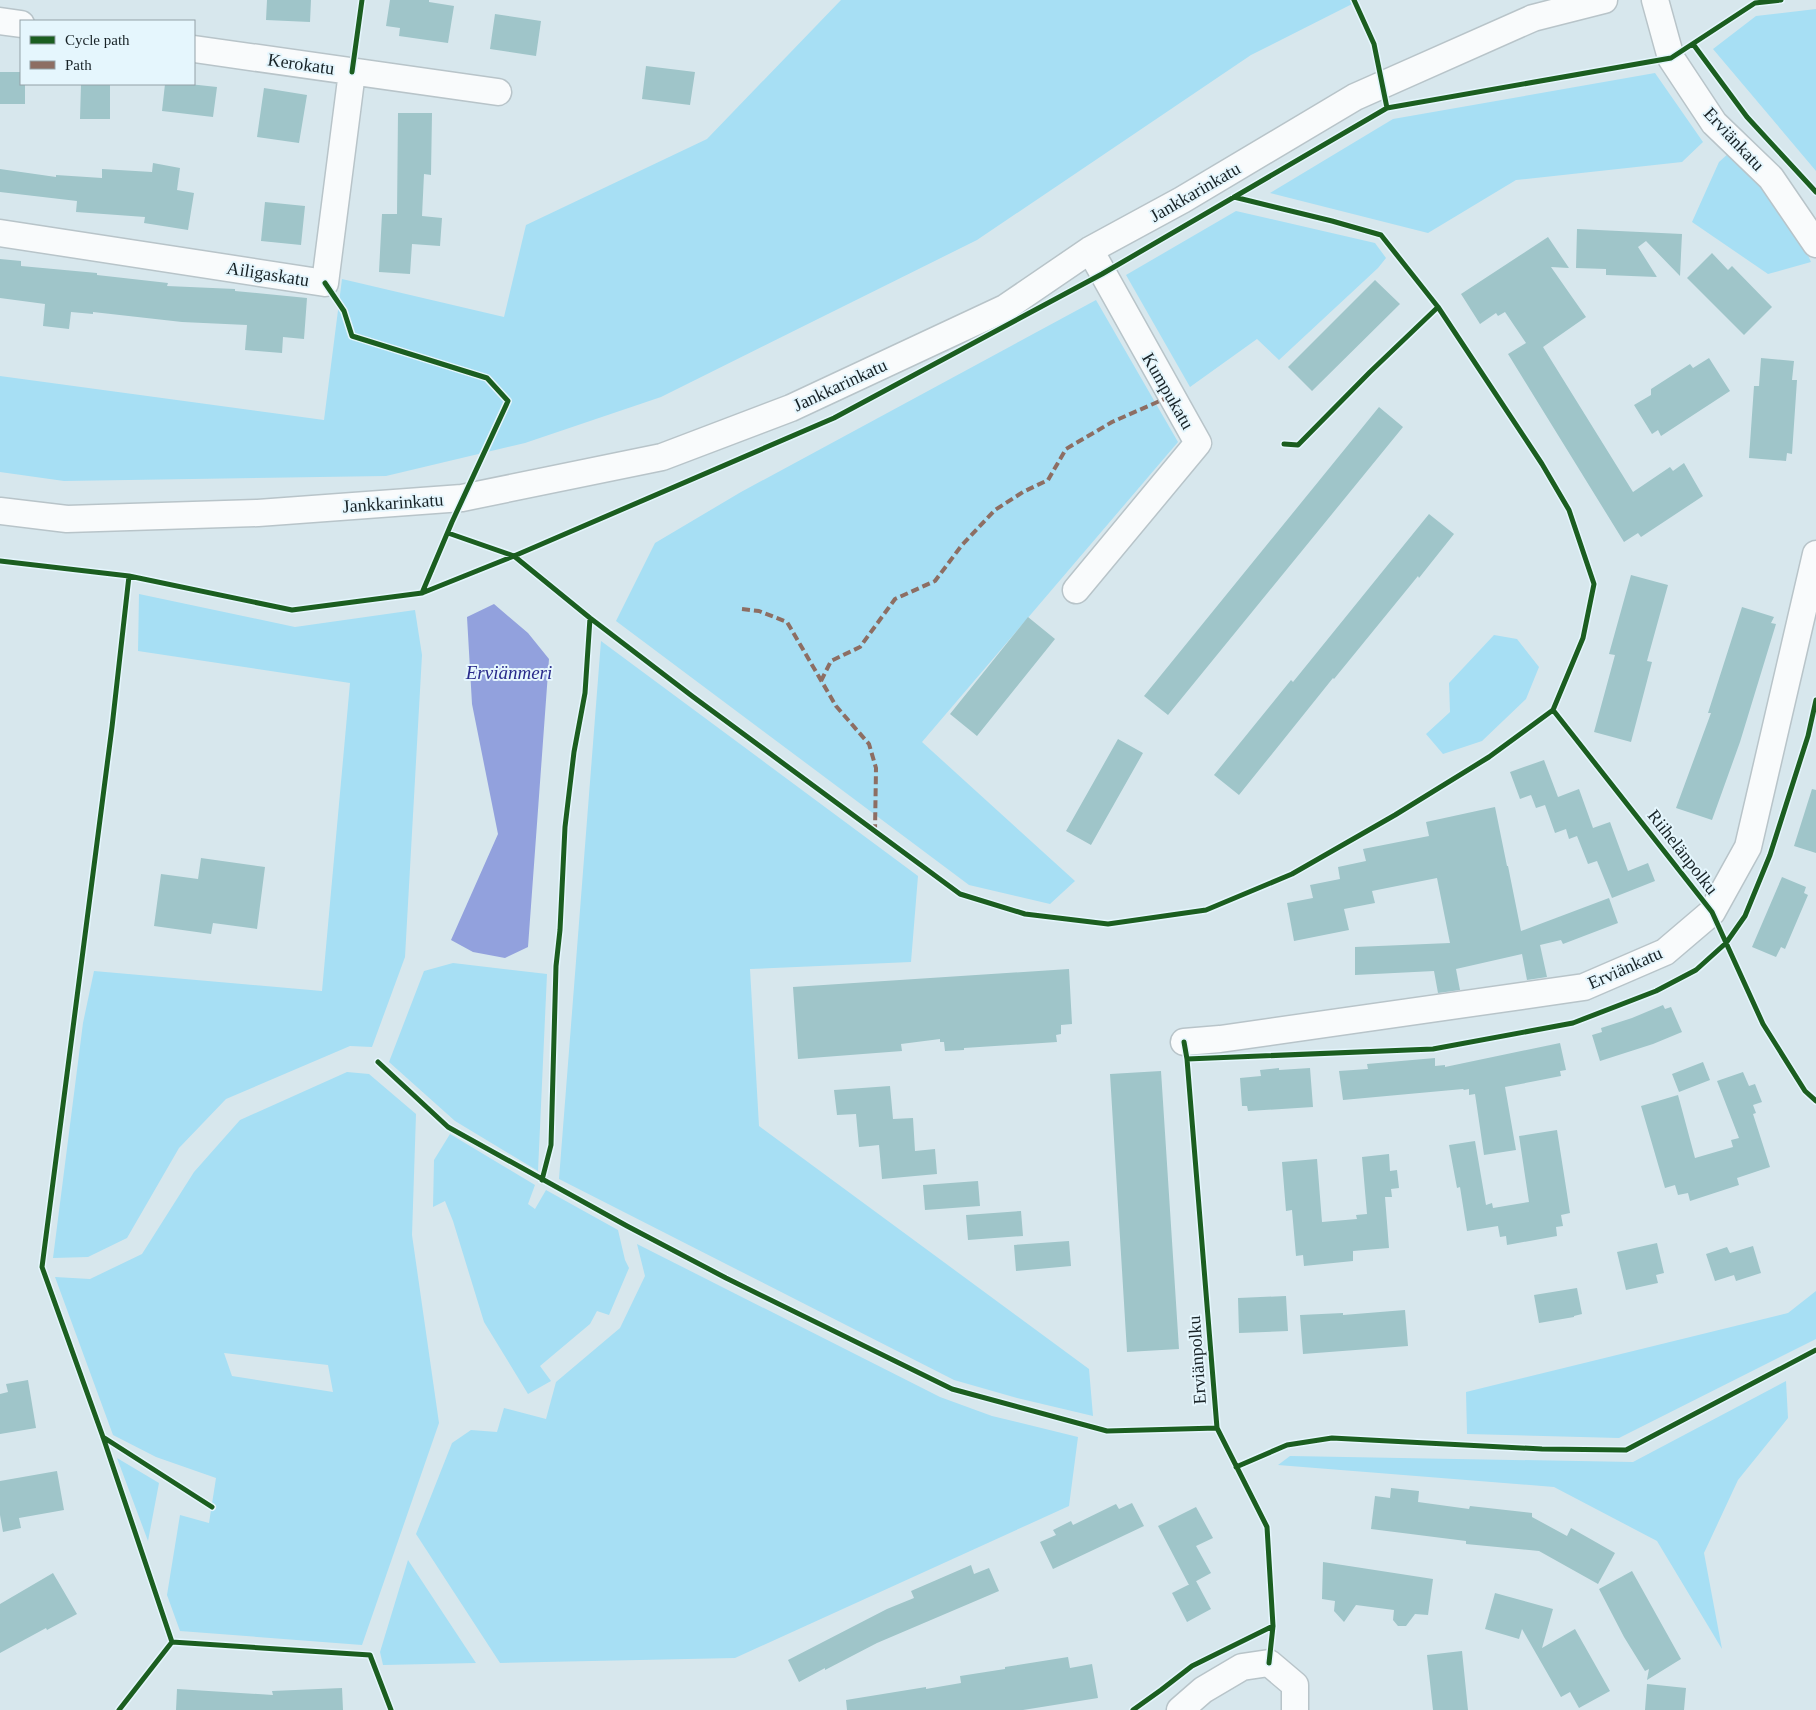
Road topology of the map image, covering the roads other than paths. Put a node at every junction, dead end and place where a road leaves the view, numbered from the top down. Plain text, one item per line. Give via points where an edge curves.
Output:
1 (1604, 0) edge
2 (1655, 0) edge
3 (0, 21) edge
4 (20, 24) edge
5 (195, 49) edge
6 (352, 72) junction
7 (498, 92) dead end
8 (0, 233) edge
9 (1816, 244) edge
10 (1090, 250) junction
11 (0, 511) edge
12 (1816, 554) edge
13 (1076, 590) dead end
14 (1184, 1042) dead end
15 (1180, 1710) edge
16 (1295, 1710) edge

1 - 10 street, Jankkarinkatu via 1533,18 1355,97 1182,200
2 - 9 street, Erviänkatu via 1671,58 1714,123 1771,178
3 - 4 street
5 - 6 street, Kerokatu
6 - 7 street, Kerokatu
6 - 8 street, Ailigaskatu via 325,283
10 - 11 street, Jankkarinkatu via 1004,308 791,408 662,457 462,498 258,513 67,519
10 - 13 street, Kumpukatu via 1198,443
12 - 14 street, Erviänkatu via 1748,847 1712,912 1665,952 1584,987
15 - 16 street via 1203,1690 1242,1667 1269,1664 1295,1685

